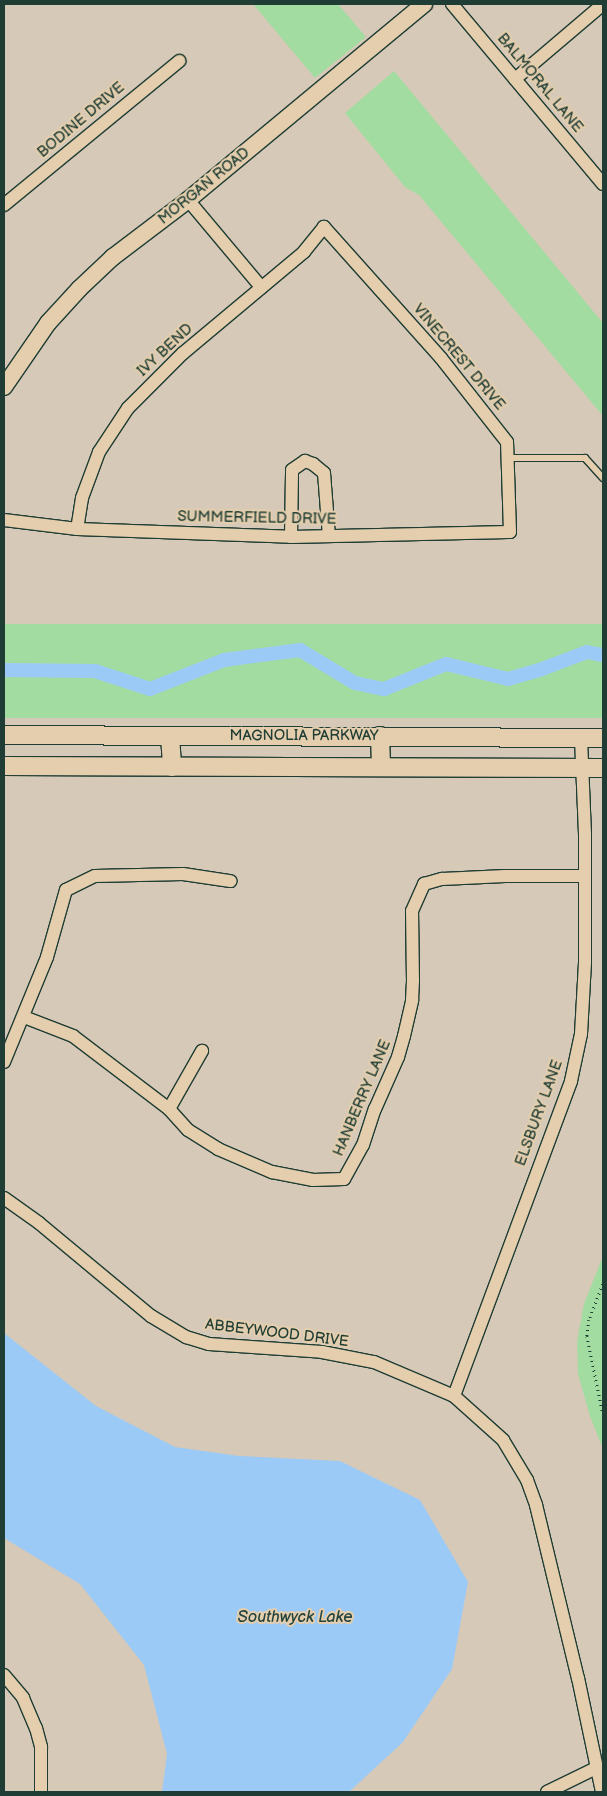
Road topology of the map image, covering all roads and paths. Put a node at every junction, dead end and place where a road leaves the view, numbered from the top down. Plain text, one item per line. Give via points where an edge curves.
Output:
1 (424, 4) edge
2 (452, 4) edge
3 (603, 4) edge
4 (179, 61) dead end
5 (515, 79) junction
6 (603, 184) edge
7 (188, 200) junction
8 (4, 205) edge
9 (324, 227) joint
10 (261, 288) junction
11 (5, 382) edge
12 (508, 458) junction
13 (603, 478) edge
14 (4, 520) edge
15 (77, 530) junction
16 (510, 532) joint
17 (328, 536) junction
18 (291, 537) junction
19 (4, 735) edge
20 (170, 736) junction
21 (380, 736) junction
22 (581, 738) junction
23 (603, 738) edge
24 (4, 766) edge
25 (172, 767) junction
26 (381, 767) junction
27 (582, 768) junction
28 (603, 768) edge
29 (584, 876) junction
30 (230, 881) dead end
31 (24, 1017) junction
32 (202, 1051) dead end
33 (4, 1062) edge
34 (169, 1110) junction
35 (4, 1198) edge
36 (603, 1284) edge
37 (454, 1396) junction
38 (603, 1414) edge
39 (4, 1675) edge
40 (596, 1768) junction
41 (41, 1792) edge
42 (547, 1792) edge
43 (602, 1792) edge

1 - 7 street, MORGAN ROAD
2 - 5 street, BALMORAL LANE
3 - 5 street
4 - 8 street, BODINE DRIVE
5 - 6 street, BALMORAL LANE
7 - 10 street
7 - 11 street, MORGAN ROAD via 113,257 79,289 48,323
9 - 10 street, IVY BEND via 304,252
9 - 12 street, VINECREST DRIVE via 441,358 507,442
10 - 15 street, IVY BEND via 183,353 128,408 99,452 82,498
12 - 13 lane via 585,458
12 - 16 street, VINECREST DRIVE
14 - 15 street, SUMMERFIELD DRIVE
15 - 18 street, SUMMERFIELD DRIVE
16 - 17 street, SUMMERFIELD DRIVE
17 - 18 street, SUMMERFIELD DRIVE
17 - 18 street via 324,472 304,461 292,470
19 - 20 main road, MAGNOLIA PARKWAY
20 - 21 main road, MAGNOLIA PARKWAY
20 - 25 main road
21 - 22 main road, MAGNOLIA PARKWAY
21 - 26 main road
22 - 23 main road, MAGNOLIA PARKWAY
22 - 27 street, ELSBURY LANE
24 - 25 main road, MAGNOLIA PARKWAY
25 - 26 main road, MAGNOLIA PARKWAY
26 - 27 main road, MAGNOLIA PARKWAY
27 - 28 main road, MAGNOLIA PARKWAY
27 - 29 street, ELSBURY LANE
29 - 34 street, HANBERRY LANE via 478,877 442,879 424,884 412,911 412,1000 404,1036 363,1145 344,1179 313,1180 272,1172 248,1163 188,1130
29 - 37 street, ELSBURY LANE via 582,1019 571,1081
30 - 31 street via 184,874 95,876 66,890 47,957
31 - 33 street
31 - 34 street, HANBERRY LANE via 73,1036
32 - 34 street
35 - 37 street, ABBEYWOOD DRIVE via 151,1316 186,1337 209,1344 322,1352 374,1362
36 - 38 path via 589,1320 587,1336
37 - 40 street, ABBEYWOOD DRIVE via 503,1440 527,1480 578,1678
39 - 41 street via 23,1698 36,1728 40,1747
40 - 42 street
40 - 43 street, ABBEYWOOD DRIVE

